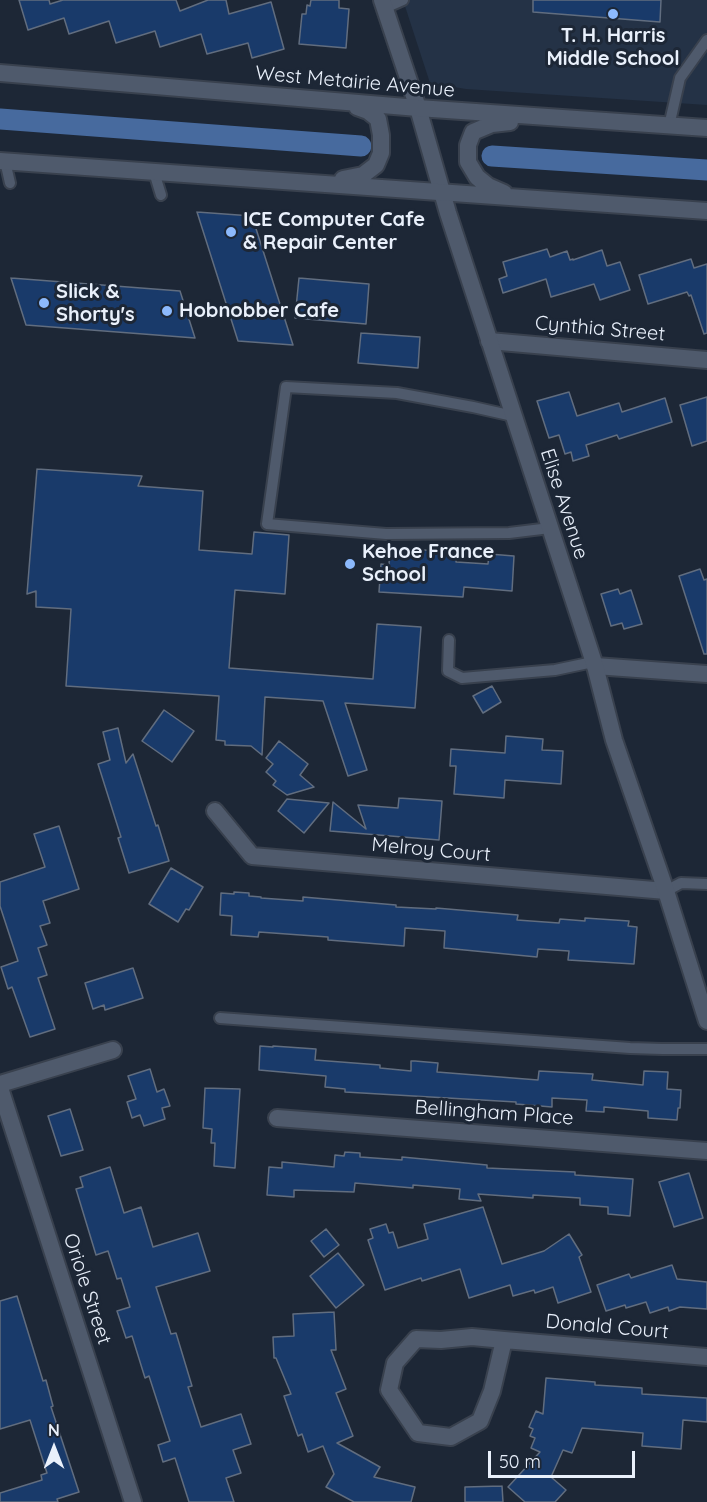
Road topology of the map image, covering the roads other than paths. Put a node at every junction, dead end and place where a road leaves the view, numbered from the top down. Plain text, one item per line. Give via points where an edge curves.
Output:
1 (403, 0) edge
2 (384, 4) edge
3 (707, 40) edge
4 (0, 73) edge
5 (348, 103) junction
6 (418, 108) junction
7 (558, 118) junction
8 (669, 126) junction
9 (707, 128) edge
10 (3, 161) edge
11 (154, 172) junction
12 (10, 183) dead end
13 (318, 183) junction
14 (441, 192) junction
15 (161, 195) dead end
16 (513, 197) junction
17 (707, 211) edge
18 (489, 340) junction
19 (707, 360) edge
20 (513, 416) junction
21 (550, 528) junction
22 (448, 640) dead end
23 (594, 664) junction
24 (707, 674) edge
25 (215, 811) dead end
26 (707, 885) edge
27 (666, 891) junction
28 (220, 1018) dead end
29 (707, 1022) edge
30 (707, 1049) edge
31 (113, 1050) dead end
32 (0, 1086) edge
33 (277, 1118) dead end
34 (707, 1151) edge
35 (504, 1340) junction
36 (707, 1357) edge
37 (134, 1502) edge

1 - 2 lane
2 - 6 street, Elise Avenue
3 - 8 lane via 680,78
4 - 5 street, West Metairie Avenue
5 - 6 street, West Metairie Avenue
5 - 13 street via 378,119 381,153 376,165 363,175
6 - 7 street, West Metairie Avenue
6 - 14 street, Elise Avenue
7 - 8 street, West Metairie Avenue
7 - 16 street via 492,124 473,132 468,162 477,177
8 - 9 street, West Metairie Avenue
10 - 11 street
10 - 12 lane
11 - 13 street
11 - 15 lane
13 - 14 street
14 - 16 street
14 - 18 street, Elise Avenue
16 - 17 street
18 - 19 street, Cynthia Street
18 - 20 street, Elise Avenue
20 - 21 street, Elise Avenue
20 - 21 lane via 397,393 286,387 267,524 386,534 509,533
21 - 23 street, Elise Avenue
22 - 23 lane via 448,671 462,678
23 - 24 street
23 - 27 street, Elise Avenue via 614,740
25 - 27 street, Melroy Court via 252,856
26 - 27 lane via 681,883
27 - 29 street, Elise Avenue
28 - 30 lane via 630,1048
31 - 32 street
32 - 37 street, Oriole Street
33 - 34 street, Bellingham Place
35 - 35 street, Donald Court via 416,1339 395,1362 389,1390 418,1433 451,1437 480,1421
35 - 36 street, Donald Court

